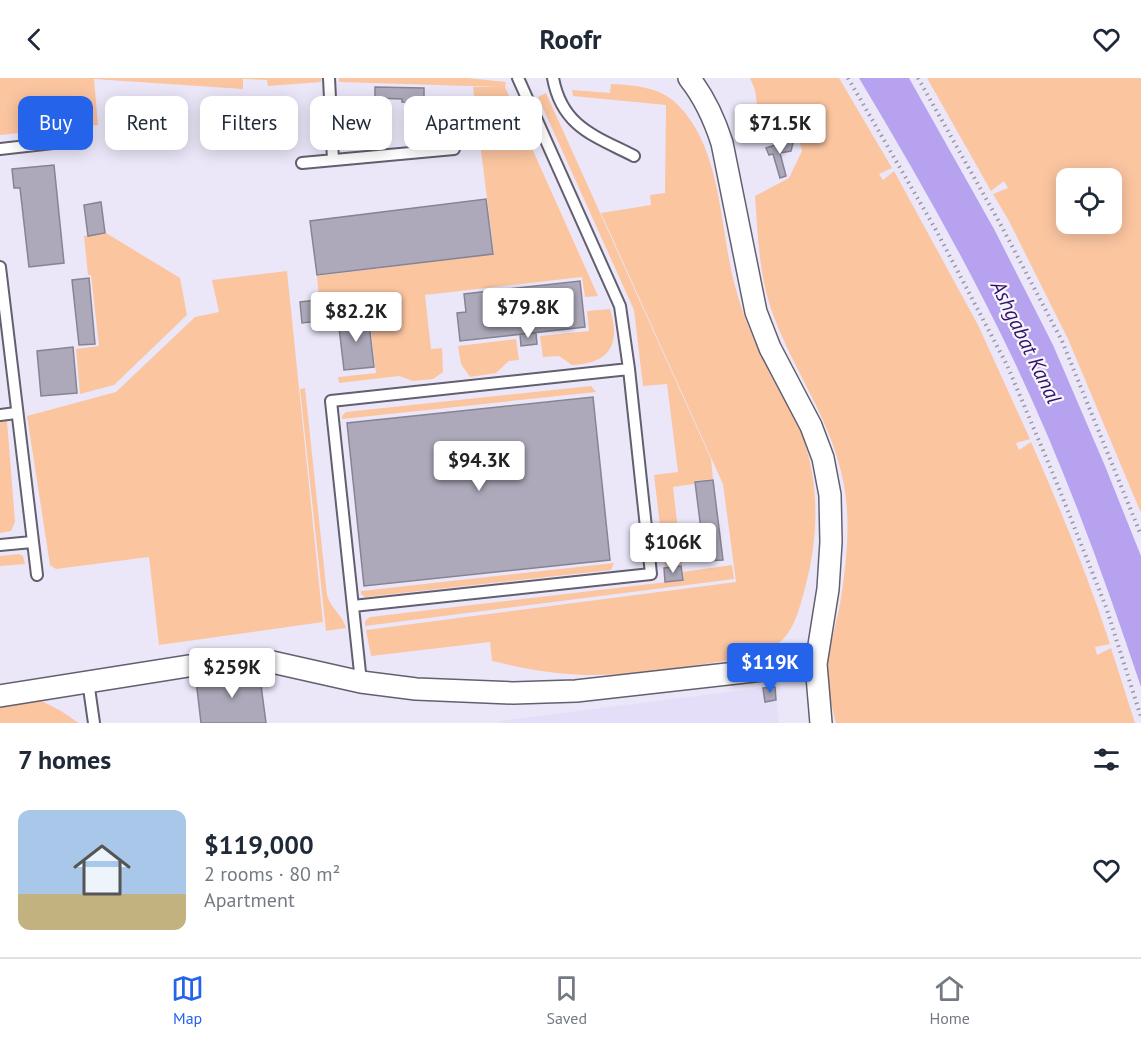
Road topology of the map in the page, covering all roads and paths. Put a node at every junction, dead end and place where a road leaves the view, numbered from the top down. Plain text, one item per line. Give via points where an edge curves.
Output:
1 (329, 78) edge
2 (518, 78) edge
3 (554, 78) edge
4 (688, 78) edge
5 (848, 78) edge
6 (918, 78) edge
7 (18, 147) edge
8 (0, 149) edge
9 (443, 150) edge
10 (634, 156) dead end
11 (333, 160) junction
12 (302, 163) dead end
13 (0, 267) edge
14 (629, 369) junction
15 (16, 413) junction
16 (0, 415) edge
17 (1141, 536) edge
18 (33, 542) junction
19 (0, 545) edge
20 (37, 575) dead end
21 (353, 606) junction
22 (816, 664) junction
23 (88, 681) junction
24 (361, 682) junction
25 (0, 696) edge
26 (1141, 717) edge
27 (94, 723) edge
28 (821, 723) edge

1 - 11 lane
2 - 14 lane via 617,298
3 - 10 lane via 556,91 582,130
4 - 22 street via 714,117 722,143 756,312 823,458 830,495 831,542
5 - 26 path via 936,230 1007,365 1106,607
6 - 17 path via 1062,341
7 - 8 lane
9 - 11 lane
11 - 12 lane
13 - 15 lane
14 - 21 lane via 651,574
14 - 21 lane via 331,401
15 - 16 lane
15 - 18 lane
18 - 19 lane
18 - 20 lane
21 - 24 lane
22 - 24 street via 576,691 416,689
22 - 28 street
23 - 24 street via 244,660 272,662
23 - 25 street
23 - 27 lane

